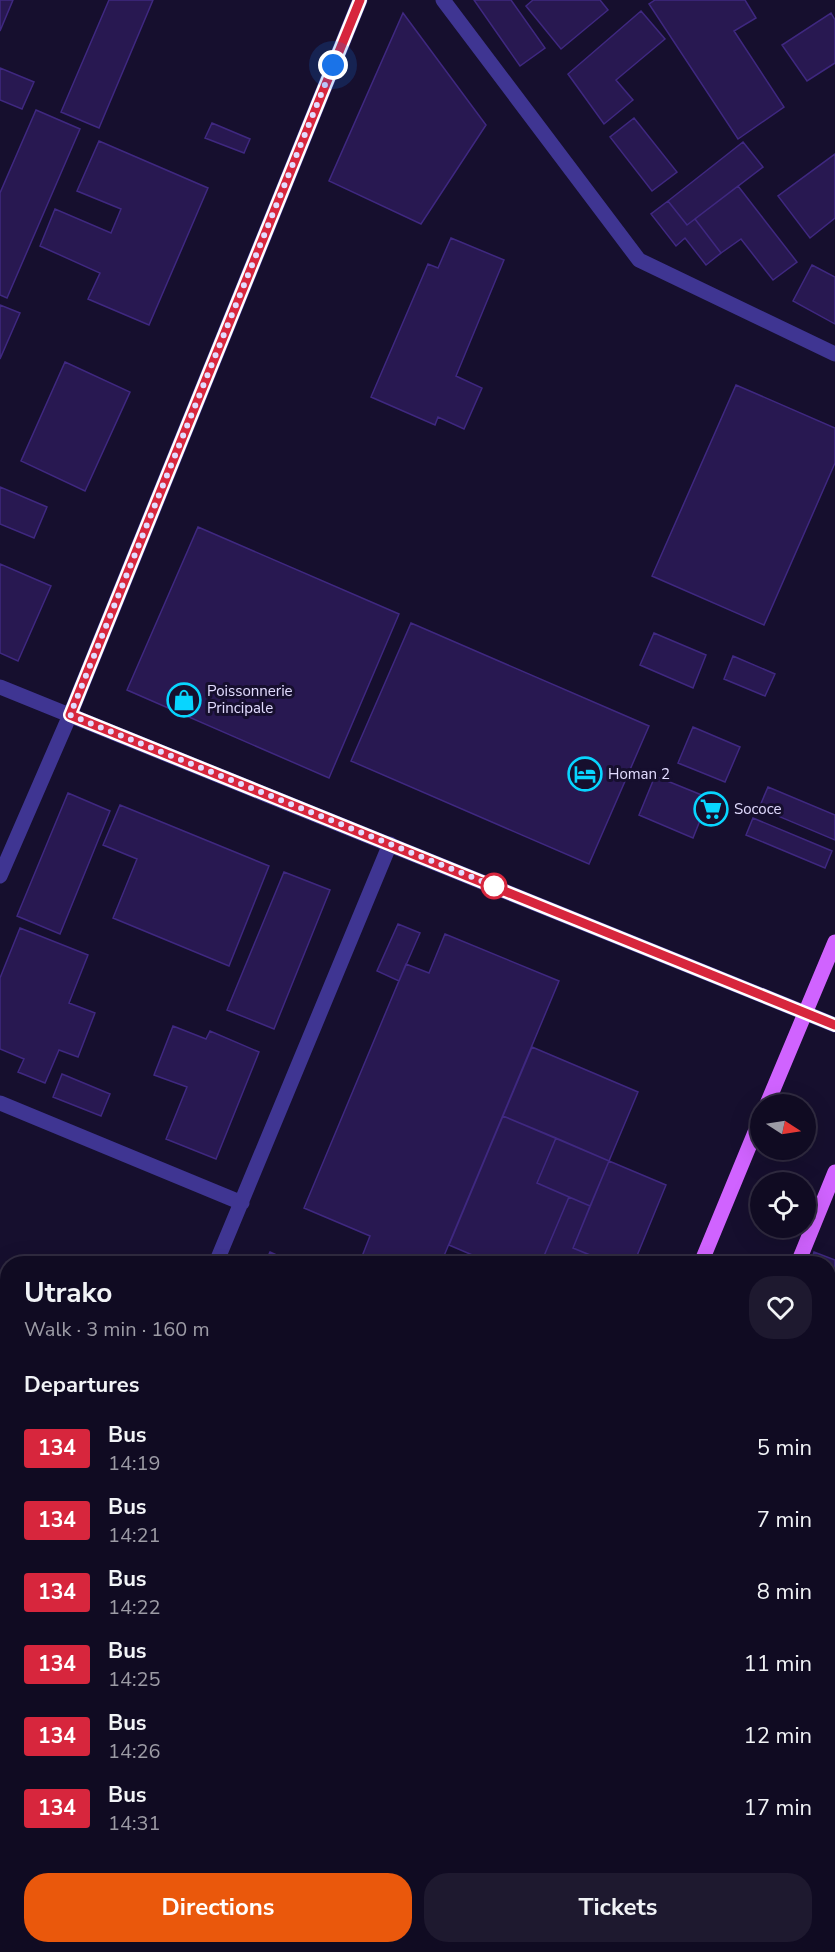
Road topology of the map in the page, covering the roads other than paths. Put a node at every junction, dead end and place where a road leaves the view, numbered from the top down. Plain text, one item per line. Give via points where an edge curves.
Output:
1 (360, 0) edge
2 (443, 0) edge
3 (835, 354) edge
4 (0, 687) edge
5 (70, 715) junction
6 (390, 844) junction
7 (0, 876) edge
8 (835, 942) edge
9 (805, 1013) junction
10 (835, 1025) edge
11 (771, 1094) edge
12 (0, 1103) edge
13 (750, 1144) edge
14 (835, 1172) edge
15 (242, 1203) junction
16 (219, 1256) edge
17 (704, 1256) edge
18 (801, 1256) edge

1 - 5 street
2 - 3 street via 639,260
4 - 5 street
5 - 6 street
5 - 7 street
6 - 9 street
6 - 15 street
8 - 9 main road
9 - 10 street
9 - 11 main road
12 - 15 street
13 - 17 main road
14 - 18 main road
15 - 16 street

